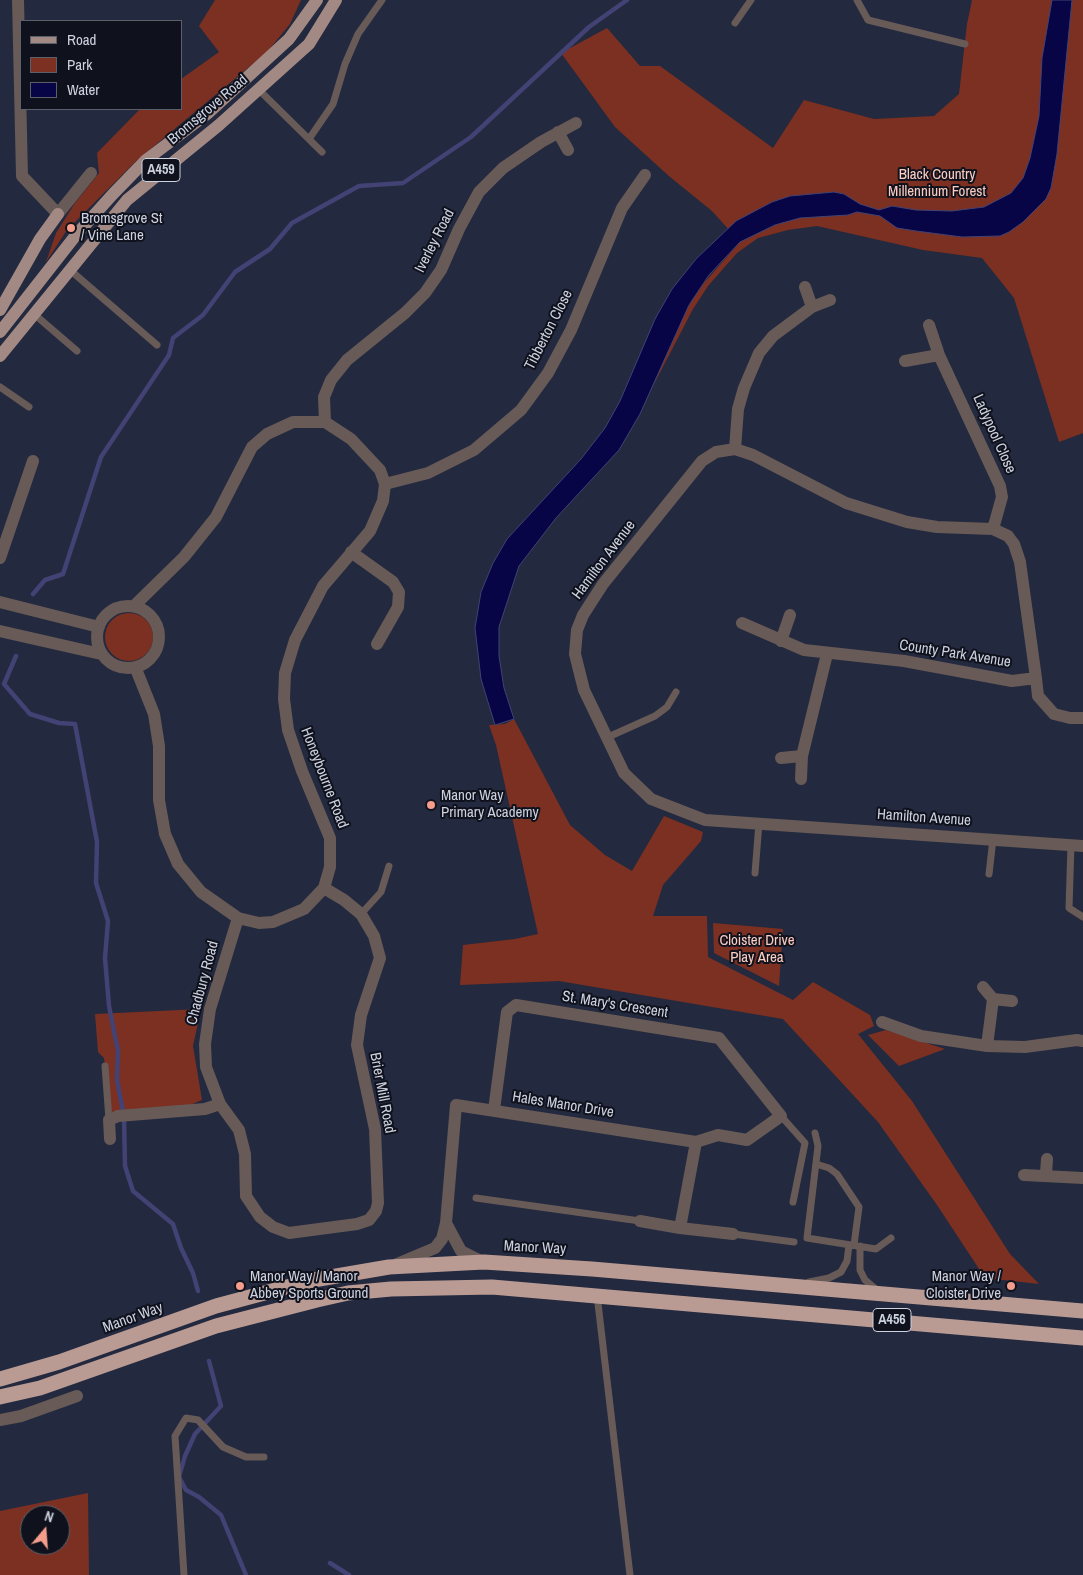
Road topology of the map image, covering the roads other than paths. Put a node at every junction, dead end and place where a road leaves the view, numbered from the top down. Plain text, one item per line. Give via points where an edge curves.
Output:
1 (18, 0) edge
2 (317, 0) edge
3 (336, 0) edge
4 (382, 0) edge
5 (751, 0) edge
6 (857, 0) edge
7 (736, 23) dead end
8 (965, 44) dead end
9 (20, 51) edge
10 (258, 90) junction
11 (21, 110) edge
12 (576, 123) dead end
13 (558, 132) junction
14 (309, 139) junction
15 (568, 150) dead end
16 (322, 152) dead end
17 (91, 173) dead end
18 (645, 175) dead end
19 (58, 214) junction
20 (70, 270) junction
21 (806, 287) dead end
22 (830, 300) dead end
23 (812, 307) junction
24 (0, 310) edge
25 (34, 314) junction
26 (929, 325) dead end
27 (0, 332) edge
28 (157, 345) dead end
29 (77, 351) dead end
30 (939, 355) junction
31 (0, 356) edge
32 (905, 361) dead end
33 (0, 387) edge
34 (29, 407) dead end
35 (325, 422) junction
36 (735, 449) junction
37 (33, 461) dead end
38 (385, 484) junction
39 (993, 529) junction
40 (351, 552) junction
41 (0, 558) edge
42 (0, 602) edge
43 (134, 606) junction
44 (790, 615) dead end
45 (742, 623) dead end
46 (99, 627) junction
47 (0, 631) edge
48 (781, 641) junction
49 (377, 644) dead end
50 (101, 654) junction
51 (827, 654) junction
52 (136, 669) junction
53 (1036, 678) junction
54 (676, 692) dead end
55 (1083, 718) edge
56 (606, 738) junction
57 (802, 756) junction
58 (781, 758) dead end
59 (801, 779) dead end
60 (758, 823) junction
61 (992, 839) junction
62 (1077, 845) edge
63 (389, 866) dead end
64 (755, 873) dead end
65 (989, 874) dead end
66 (324, 888) junction
67 (361, 914) junction
68 (1083, 917) edge
69 (238, 918) junction
70 (983, 987) dead end
71 (993, 999) junction
72 (1012, 1001) dead end
73 (882, 1022) dead end
74 (1083, 1041) edge
75 (987, 1046) junction
76 (104, 1066) dead end
77 (220, 1104) junction
78 (494, 1110) junction
79 (781, 1116) junction
80 (119, 1117) junction
81 (815, 1133) dead end
82 (110, 1139) dead end
83 (696, 1142) junction
84 (1047, 1159) dead end
85 (816, 1164) junction
86 (1046, 1174) junction
87 (1024, 1175) dead end
88 (1083, 1178) edge
89 (476, 1198) dead end
90 (793, 1202) dead end
91 (376, 1211) joint
92 (640, 1221) joint
93 (446, 1223) junction
94 (680, 1228) junction
95 (733, 1234) joint
96 (891, 1238) dead end
97 (794, 1242) dead end
98 (854, 1246) junction
99 (484, 1262) junction
100 (390, 1266) junction
101 (776, 1284) junction
102 (597, 1294) junction
103 (880, 1294) junction
104 (1083, 1311) edge
105 (1083, 1338) edge
106 (0, 1379) edge
107 (78, 1396) dead end
108 (0, 1397) edge
109 (0, 1420) edge
110 (264, 1457) dead end
111 (184, 1575) edge
112 (630, 1575) edge

1 - 9 street
2 - 27 main road, Bromsgrove Road / A459 via 289,40 207,114 146,160 113,194 76,235
3 - 10 main road, Bromsgrove Road / A459 via 309,44
4 - 14 lane via 358,34 333,104
5 - 7 lane
6 - 8 lane via 868,20
10 - 14 lane
10 - 20 main road, Bromsgrove Road / A459 via 127,200
11 - 19 street via 22,176
12 - 13 street, Iverley Road
13 - 15 street
13 - 35 street, Iverley Road via 503,168 479,192 441,270 425,293 347,360 332,380 324,397
14 - 16 lane
17 - 19 street
18 - 38 street, Tibberton Close via 622,208 571,330 548,373 522,410 474,450 428,473
19 - 24 main road
20 - 25 main road, Bromsgrove Road / A459
20 - 28 lane
21 - 23 street
22 - 23 street
23 - 36 street via 773,336 760,353 738,409
25 - 29 lane
25 - 31 main road, Bromsgrove Road / A459
26 - 30 street, Ladypool Close
30 - 32 street
30 - 39 street, Ladypool Close via 1000,486 1002,497
33 - 34 lane
35 - 38 street via 365,452 380,470
35 - 43 street via 293,422 267,434 252,447 216,517 184,557
36 - 39 street via 754,455 846,504 906,522
36 - 56 street, Hamilton Avenue via 716,452 702,461 603,584 583,615 577,630 575,654 584,690
37 - 41 street
38 - 40 street, Honeybourne Road via 384,501 370,531
39 - 53 street via 1008,536 1020,562
40 - 49 street via 393,582 399,592 398,607
40 - 66 street, Honeybourne Road via 312,605 295,640 285,673 288,730 330,838 330,867
42 - 46 street
43 - 46 street via 112,611
43 - 52 street via 156,622 160,641 153,658
44 - 48 street
45 - 48 street, County Park Avenue
46 - 50 street via 96,640
47 - 50 street
48 - 51 street, County Park Avenue
50 - 52 street via 114,664
51 - 53 street, County Park Avenue via 904,660 1012,680
51 - 57 street
52 - 69 street, Honeybourne Road via 154,714 159,746 159,800 170,849 201,892
53 - 55 street via 1038,696 1054,714
54 - 56 lane via 667,707 655,716
56 - 60 street, Hamilton Avenue via 624,773 650,799 705,820
57 - 58 street
57 - 59 street
60 - 61 street, Hamilton Avenue
60 - 64 lane
61 - 62 street, Hamilton Avenue
61 - 65 lane
62 - 68 lane via 1069,908
63 - 67 lane via 381,892
66 - 67 street, Brier Mill Road
66 - 69 street, Honeybourne Road via 304,909 281,920 259,923
67 - 91 street, Brier Mill Road via 374,936 380,958 361,1015 357,1045 375,1129
69 - 77 street, Chadbury Road via 210,1009 204,1044 206,1066
70 - 71 street
71 - 72 street
71 - 75 street
73 - 75 street via 921,1036
74 - 75 street via 1025,1047
76 - 80 lane
77 - 80 street via 205,1109
77 - 91 street, Chadbury Road via 239,1130 245,1154 246,1196 260,1218 273,1227 289,1233 357,1224 369,1220
78 - 79 street, St. Mary's Crescent via 507,1012 516,1005 718,1038
78 - 83 street, Hales Manor Drive
78 - 93 street, Hales Manor Drive via 456,1105
79 - 83 street via 747,1140 718,1135
79 - 90 lane, St. Mary's Crescent via 805,1142
80 - 82 street
81 - 85 lane via 818,1146
83 - 94 street
84 - 86 street
85 - 98 lane via 837,1174 859,1207
85 - 98 lane via 807,1238
86 - 87 street
86 - 88 street
89 - 92 lane
92 - 94 street
93 - 99 street via 461,1251
93 - 100 street, Hales Manor Drive via 442,1239 435,1248
94 - 95 street
95 - 97 lane
96 - 98 lane via 876,1249
98 - 101 lane via 846,1265 834,1277
98 - 103 lane via 865,1280
99 - 100 highway, Manor Way / A456
99 - 101 highway, Manor Way / A456
100 - 106 highway, Manor Way / A456 via 313,1280 216,1306 59,1362
101 - 103 highway, Manor Way / A456
102 - 105 highway, A456
102 - 108 highway, A456 via 492,1287 391,1289 348,1294 216,1326 40,1388
102 - 112 lane
103 - 104 highway, Manor Way / A456
107 - 109 street
110 - 111 lane via 246,1456 223,1448 198,1420 186,1418 175,1436

